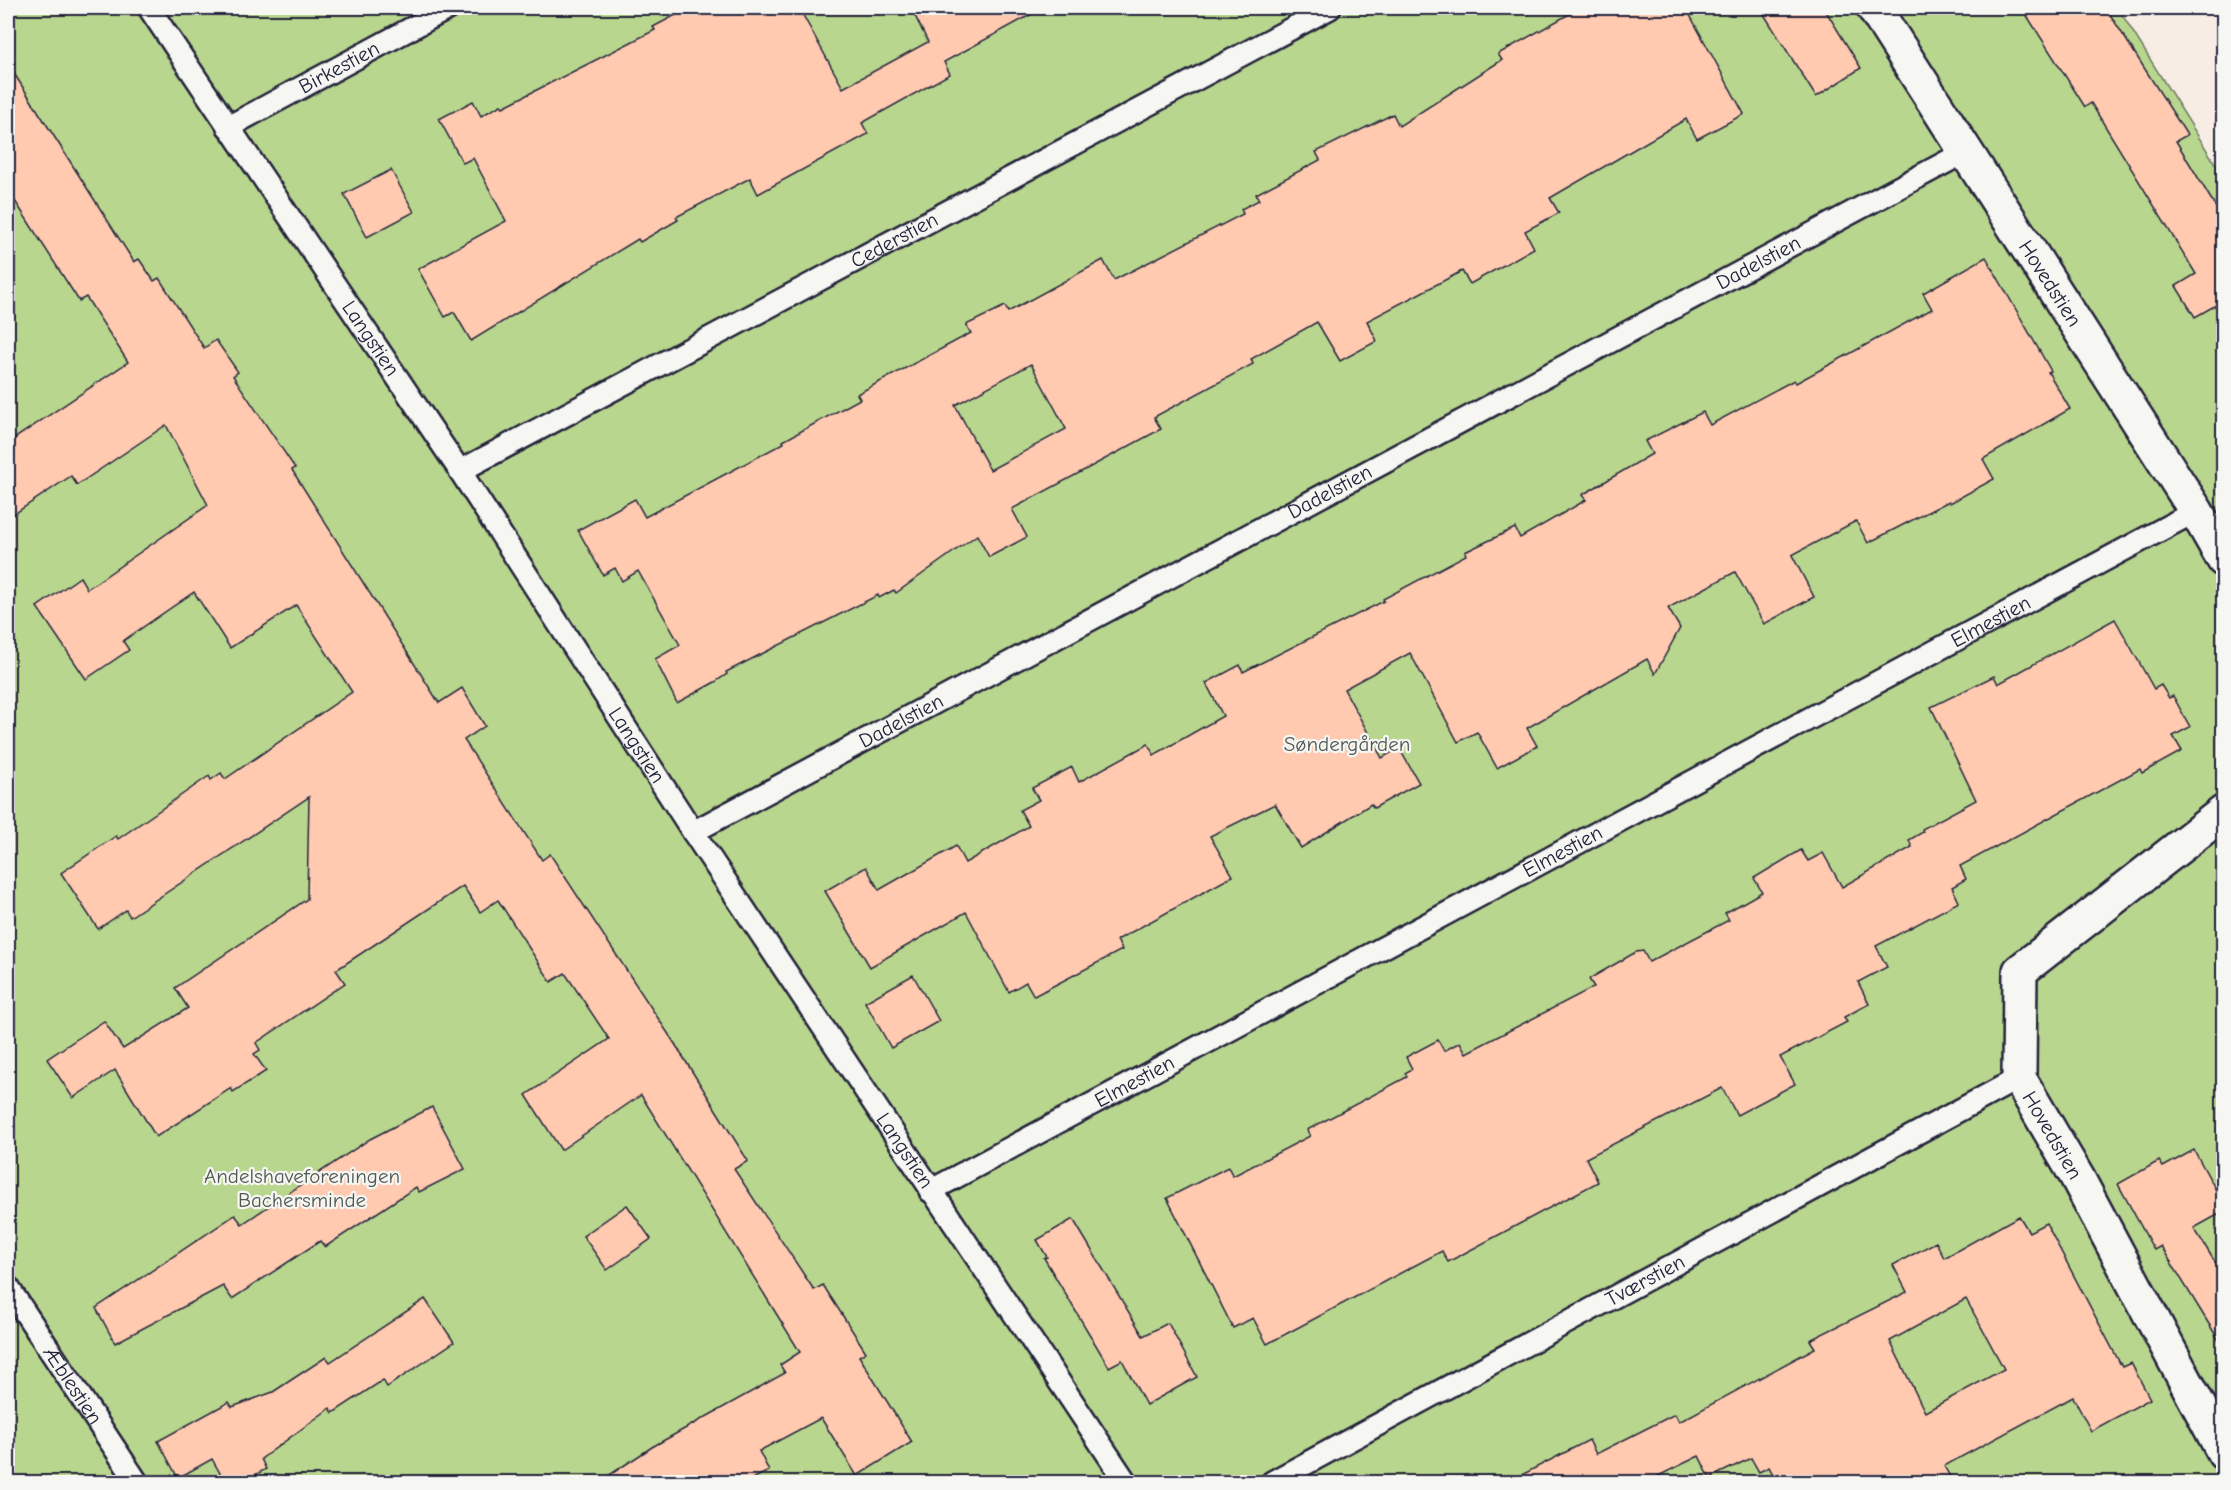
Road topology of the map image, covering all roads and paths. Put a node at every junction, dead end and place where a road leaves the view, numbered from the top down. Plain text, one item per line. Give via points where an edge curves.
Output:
1 (149, 8) edge
2 (449, 8) edge
3 (1330, 8) edge
4 (1874, 8) edge
5 (228, 127) junction
6 (1965, 152) junction
7 (460, 471) junction
8 (2196, 511) junction
9 (2223, 560) edge
10 (2223, 812) edge
11 (693, 832) junction
12 (2019, 1078) junction
13 (930, 1191) junction
14 (8, 1287) edge
15 (2223, 1453) edge
16 (137, 1482) edge
17 (1126, 1482) edge
18 (1272, 1482) edge

1 - 5 lane, Langstien
2 - 5 lane, Birkestien
3 - 7 lane, Cederstien
4 - 6 street, Hovedstien
5 - 7 lane, Langstien
6 - 8 street, Hovedstien
6 - 11 lane, Dadelstien
7 - 11 lane, Langstien
8 - 9 street, Hovedstien
8 - 13 lane, Elmestien
10 - 12 street, Hovedstien via 2020,970
11 - 13 lane, Langstien
12 - 15 street, Hovedstien via 2077,1177
12 - 18 lane, Tværstien
13 - 17 lane, Langstien
14 - 16 lane, Æblestien

